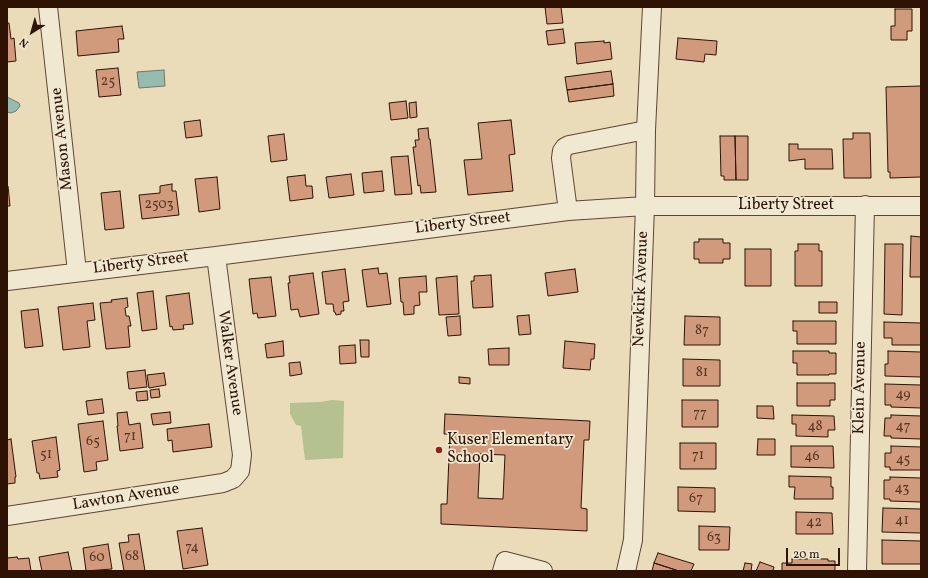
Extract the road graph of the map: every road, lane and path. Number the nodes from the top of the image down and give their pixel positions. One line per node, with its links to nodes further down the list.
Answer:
1 (48, 7): 9 (street, Mason Avenue)
2 (652, 7): 3 (street, Newkirk Avenue)
3 (646, 130): 5 (street, Newkirk Avenue); 7 (street)
4 (864, 205): 5 (street, Liberty Street); 6 (street, Liberty Street); 16 (street, Klein Avenue)
5 (645, 206): 7 (street, Liberty Street); 15 (street, Newkirk Avenue)
6 (921, 206)
7 (568, 211): 8 (street, Liberty Street)
8 (216, 256): 9 (street, Liberty Street); 11 (street, Walker Avenue)
9 (77, 272): 10 (street, Liberty Street)
10 (7, 281)
11 (240, 471): 12 (street, Lawton Avenue)
12 (7, 516)
13 (502, 571): 14 (street)
14 (543, 571)
15 (626, 571)
16 (857, 571)

